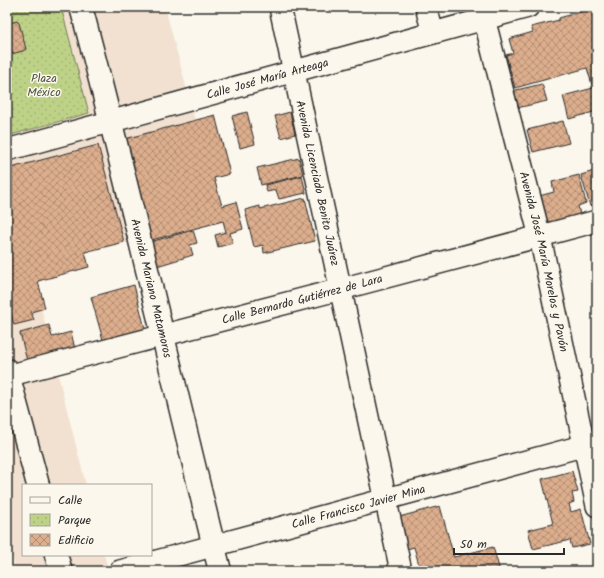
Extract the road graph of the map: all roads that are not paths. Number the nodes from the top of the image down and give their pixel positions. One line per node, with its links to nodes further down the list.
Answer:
1 (81, 7): 8 (main road, Avenida Mariano Matamoros)
2 (280, 7): 7 (street, Avenida Licenciado Benito Juárez)
3 (426, 7): 6 (street)
4 (528, 7): 5 (street, Calle José María Arteaga)
5 (484, 18): 6 (street, Calle José María Arteaga); 11 (street, Avenida José María Morelos y Pavón)
6 (433, 33): 7 (street, Calle José María Arteaga)
7 (294, 72): 8 (street, Calle José María Arteaga); 12 (street, Avenida Licenciado Benito Juárez)
8 (112, 122): 9 (street, Calle José María Arteaga); 13 (main road, Avenida Mariano Matamoros)
9 (7, 150)
10 (597, 221): 11 (street, Calle Bernardo Gutiérrez de Lara)
11 (540, 236): 12 (street, Calle Bernardo Gutiérrez de Lara); 15 (street, Avenida José María Morelos y Pavón)
12 (341, 289): 13 (street, Calle Bernardo Gutiérrez de Lara); 17 (street, Avenida Licenciado Benito Juárez)
13 (162, 336): 14 (street, Calle Bernardo Gutiérrez de Lara); 19 (main road, Avenida Mariano Matamoros)
14 (8, 374): 16 (main road)
15 (591, 444): 17 (street, Calle Francisco Javier Mina); 18 (street, Avenida José María Morelos y Pavón)
16 (38, 484)
17 (386, 499): 19 (street, Calle Francisco Javier Mina); 24 (street, Avenida Licenciado Benito Juárez)
18 (597, 506)
19 (213, 546): 22 (street, Calle Francisco Javier Mina); 23 (main road, Avenida Mariano Matamoros)
20 (56, 556): 21 (main road)
21 (61, 571)
22 (120, 571)
23 (220, 571)
24 (401, 571)

